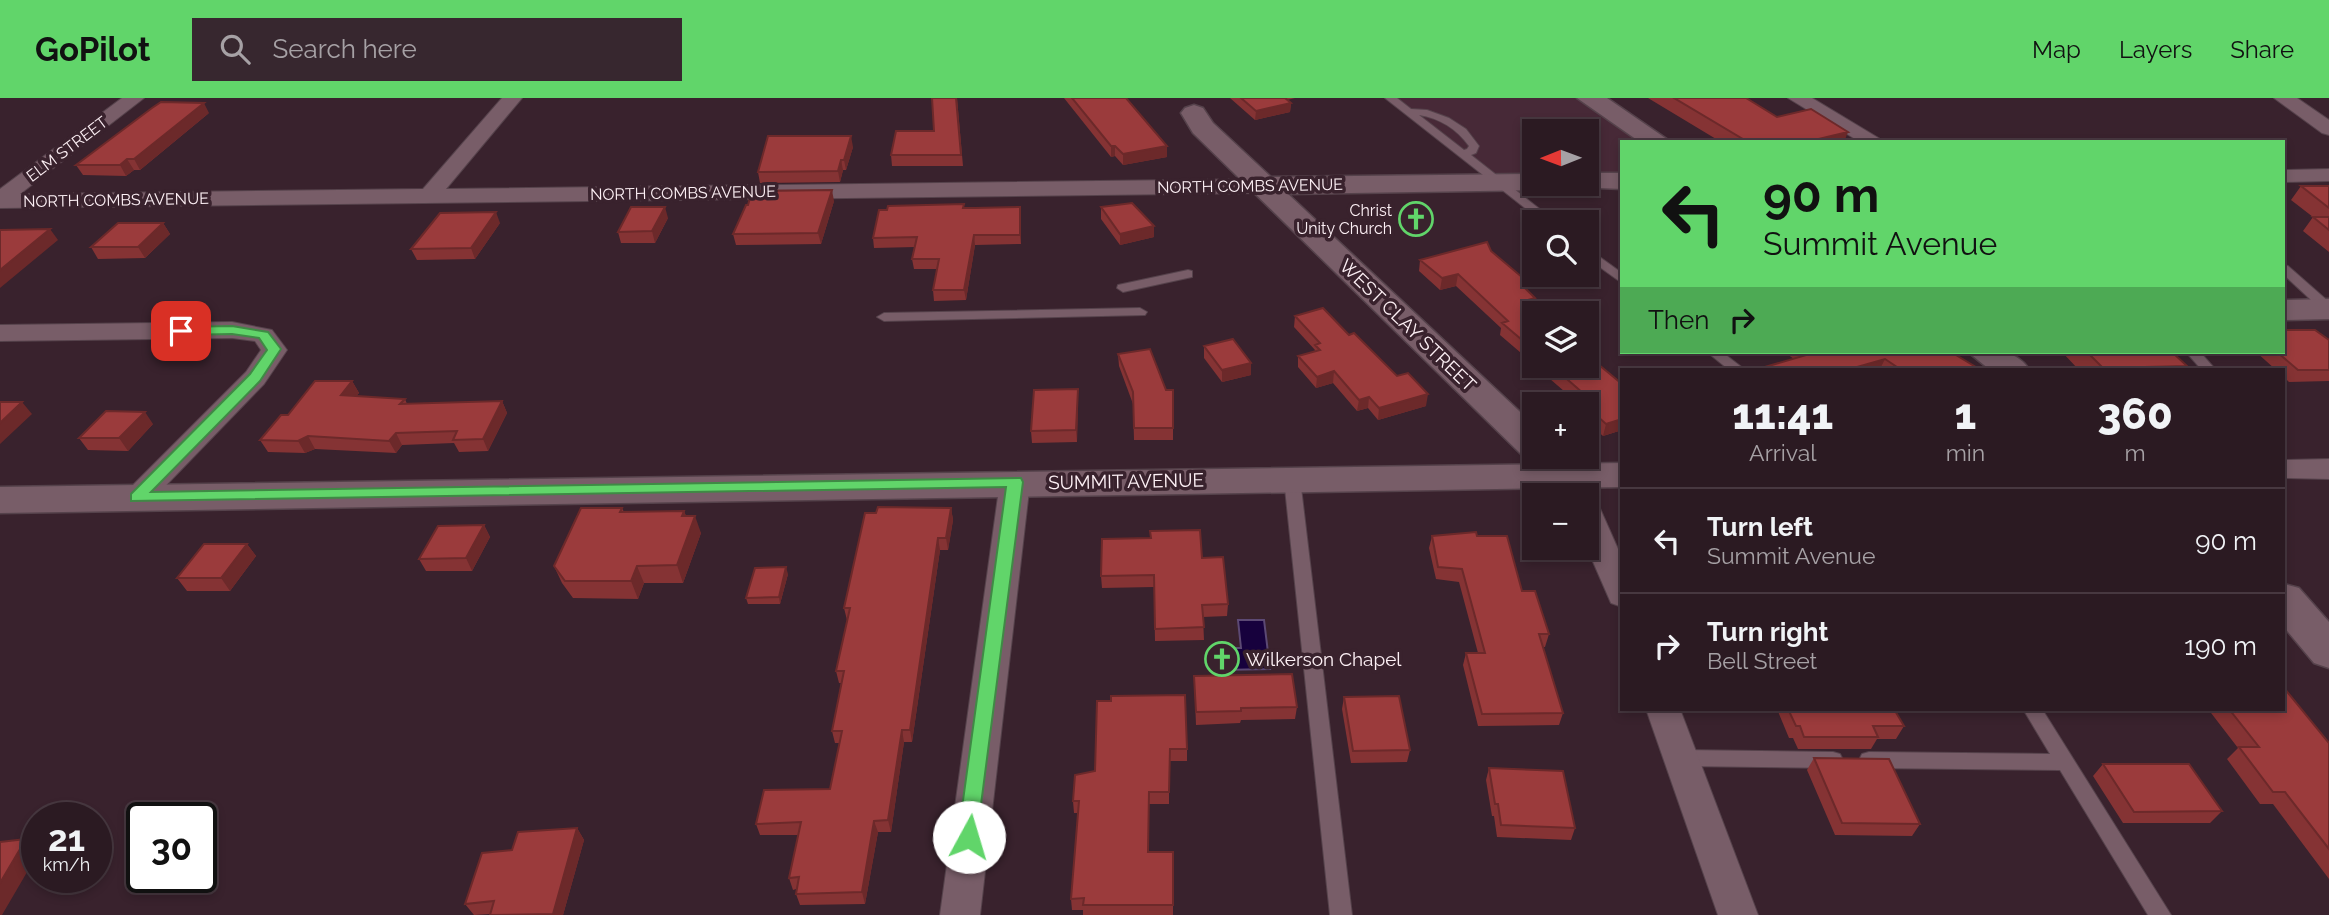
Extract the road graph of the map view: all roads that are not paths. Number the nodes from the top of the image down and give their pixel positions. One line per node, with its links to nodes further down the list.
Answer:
1 (134, 98): 20 (street, ELM STREET)
2 (512, 98): 19 (street)
3 (1390, 98): 16 (lane)
4 (1590, 98): 9 (street)
5 (1798, 98): 10 (street)
6 (2284, 98): 8 (street)
7 (1186, 106): 17 (street, WEST CLAY STREET); 18 (street, WEST CLAY STREET)
8 (2329, 129)
9 (1655, 140)
10 (1872, 140)
11 (2329, 175): 12 (street)
12 (2285, 176)
13 (1600, 181): 14 (street)
14 (1620, 181)
15 (1522, 182): 16 (street, NORTH COMBS AVENUE)
16 (1500, 183): 18 (street, NORTH COMBS AVENUE); 21 (lane)
17 (1262, 186): 18 (street, NORTH COMBS AVENUE); 19 (street, NORTH COMBS AVENUE); 38 (street, WEST CLAY STREET)
18 (1304, 186)
19 (429, 196): 20 (street, NORTH COMBS AVENUE)
20 (0, 200)
21 (1535, 210)
22 (1599, 261): 25 (lane)
23 (2285, 270): 27 (lane)
24 (1188, 274): 26 (lane)
25 (1620, 277)
26 (1123, 288)
27 (2329, 309): 28 (street)
28 (2285, 310)
29 (1140, 312): 30 (lane)
30 (884, 317)
31 (0, 333): 45 (street)
32 (1717, 354): 35 (lane)
33 (1988, 354): 36 (street)
34 (2195, 354): 37 (lane)
35 (1736, 368)
36 (2010, 368)
37 (2207, 368)
38 (1522, 435)
39 (2285, 469): 40 (street)
40 (2329, 469)
41 (1620, 475): 42 (street, SUMMIT AVENUE)
42 (1563, 476): 43 (street, SUMMIT AVENUE)
43 (1292, 479): 44 (street, SUMMIT AVENUE); 56 (lane)
44 (1015, 482): 45 (street, SUMMIT AVENUE); 55 (street)
45 (136, 498): 46 (street, SUMMIT AVENUE)
46 (0, 500)
47 (1599, 539): 48 (street)
48 (1620, 590)
49 (2285, 600): 50 (street)
50 (2329, 651)
51 (1664, 711): 53 (street)
52 (2033, 711): 54 (lane)
53 (1681, 758): 54 (lane); 57 (street)
54 (2066, 762): 58 (lane)
55 (960, 915)
56 (1341, 915)
57 (1738, 915)
58 (2160, 915)

